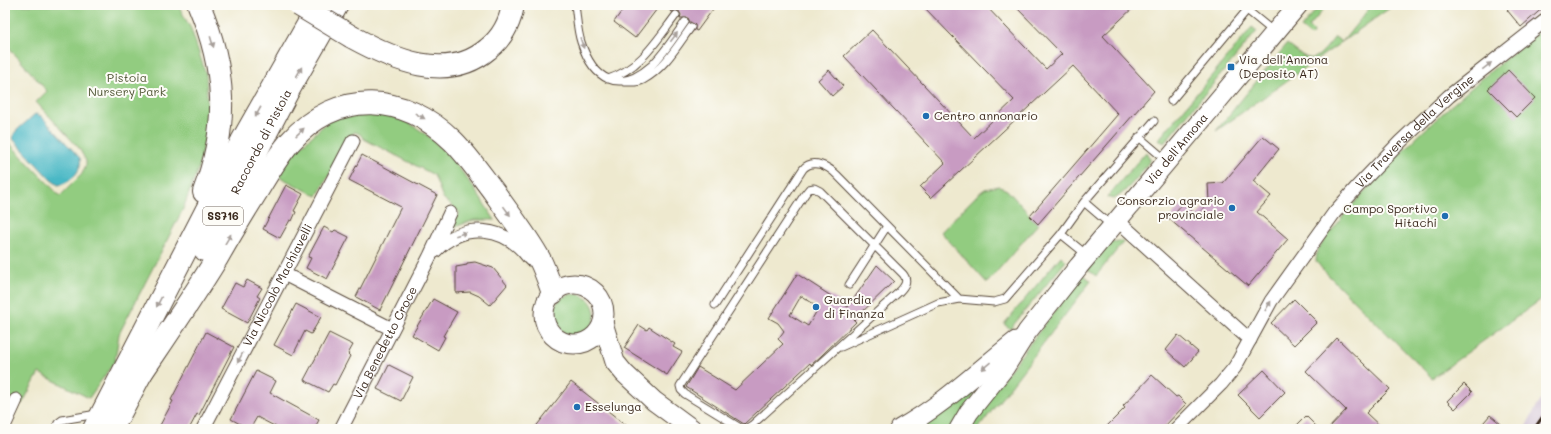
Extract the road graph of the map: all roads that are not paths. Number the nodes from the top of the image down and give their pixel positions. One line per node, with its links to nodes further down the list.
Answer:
1 (199, 5): 29 (highway, one-way to 29)
2 (299, 5): 6 (highway, bridge)
3 (319, 5): 29 (highway, Raccordo di Pistoia / SS716, one-way to 29)
4 (337, 5): 13 (highway, Raccordo di Pistoia / SS716)
5 (345, 5): 13 (highway)
6 (513, 5)
7 (575, 5): 14 (lane, one-way to 14)
8 (1298, 5): 12 (street, Via dell'Annona)
9 (676, 15): 14 (lane)
10 (1546, 20): 37 (street, Via Traversa della Vergine, one-way to 10)
11 (688, 24): 14 (lane, one-way to 11)
12 (1275, 32): 15 (lane); 19 (street, Via dell'Annona)
13 (310, 52): 41 (highway, Raccordo di Pistoia / SS716, one-way to 13)
14 (608, 79)
15 (1171, 100)
16 (1154, 121): 17 (lane)
17 (1139, 137): 19 (lane); 20 (lane)
18 (353, 141): 28 (street, Via Niccolò Machiavelli)
19 (1167, 161): 22 (street, Via dell'Annona)
20 (1084, 202): 22 (lane); 24 (lane)
21 (450, 213): 26 (street, Via Benedetto Croce)
22 (1115, 223): 27 (street, Via dell'Annona); 37 (street)
23 (887, 226): 25 (lane); 32 (lane); 33 (lane)
24 (1061, 234): 27 (lane); 32 (lane)
25 (874, 245): 30 (lane); 39 (lane); 49 (lane)
26 (430, 256): 31 (street, Via Benedetto Croce, one-way to 31); 35 (street, Via Benedetto Croce)
27 (1087, 256): 36 (street, Via dell'Annona)
28 (284, 274): 35 (street); 46 (street, Via Niccolò Machiavelli, one-way to 46)
29 (172, 276): 44 (highway, Raccordo di Pistoia / SS716, one-way to 44)
30 (849, 285)
31 (550, 296): 34 (street); 38 (street); 41 (highway, one-way to 31)
32 (959, 300): 39 (lane)
33 (715, 305)
34 (603, 323): 38 (street); 40 (street)
35 (392, 329): 47 (street, Via Benedetto Croce)
36 (1027, 332): 51 (street, Via dell'Annona, one-way to 51); 52 (street, Via dell'Annona)
37 (1250, 340): 53 (street, Via Traversa della Vergine)
38 (576, 344): 40 (street)
39 (833, 351): 50 (lane)
40 (615, 362): 48 (street)
41 (138, 378): 44 (highway, Raccordo di Pistoia / SS716)
42 (16, 400): 43 (street)
43 (5, 424)
44 (103, 424): 45 (lane)
45 (55, 429)
46 (203, 429)
47 (341, 429)
48 (692, 429)
49 (742, 429)
50 (746, 429)
51 (900, 429)
52 (959, 429)
53 (1176, 429)

